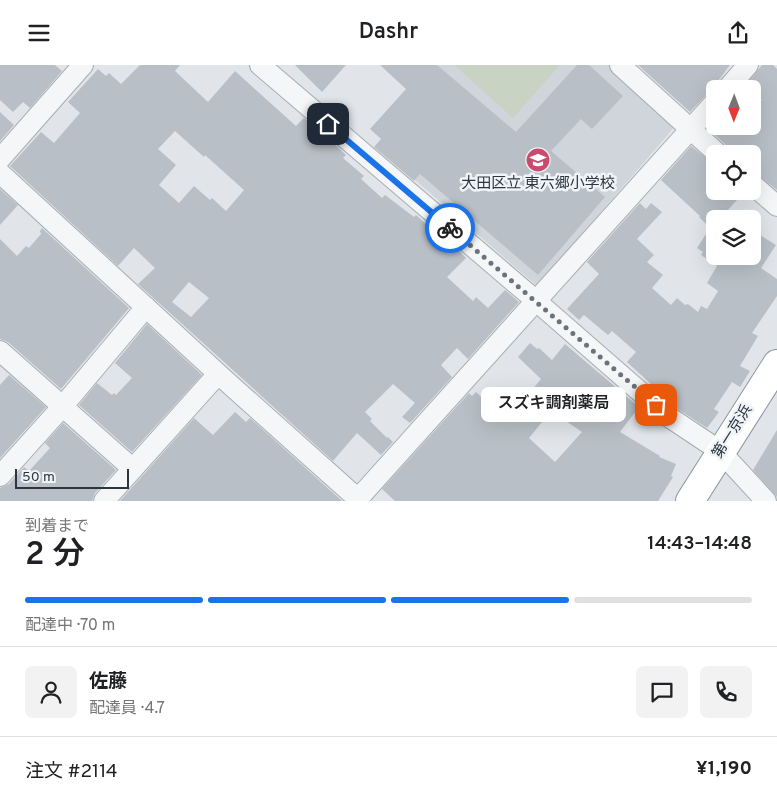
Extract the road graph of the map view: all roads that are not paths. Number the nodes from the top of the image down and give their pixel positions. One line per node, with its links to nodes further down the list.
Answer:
1 (83, 65): 9 (street)
2 (260, 65): 13 (street)
3 (620, 65): 7 (street)
4 (748, 65): 5 (street)
5 (735, 80)
6 (706, 112): 7 (street)
7 (691, 129): 8 (street); 13 (street)
8 (708, 145)
9 (0, 159)
10 (0, 173): 14 (street)
11 (761, 192): 12 (street)
12 (777, 206)
13 (537, 301): 20 (street); 23 (street)
14 (146, 307): 17 (street); 19 (street)
15 (0, 351): 19 (street)
16 (777, 364): 20 (highway, 第一京浜)
17 (218, 373): 21 (street); 23 (street)
18 (777, 395): 20 (highway, 第一京浜)
19 (62, 407): 21 (street); 22 (street)
20 (726, 458): 25 (highway, 第一京浜); 26 (highway, 第一京浜); 27 (street)
21 (133, 469): 24 (street)
22 (0, 476)
23 (357, 500)
24 (104, 501)
25 (690, 501)
26 (709, 501)
27 (766, 501)

